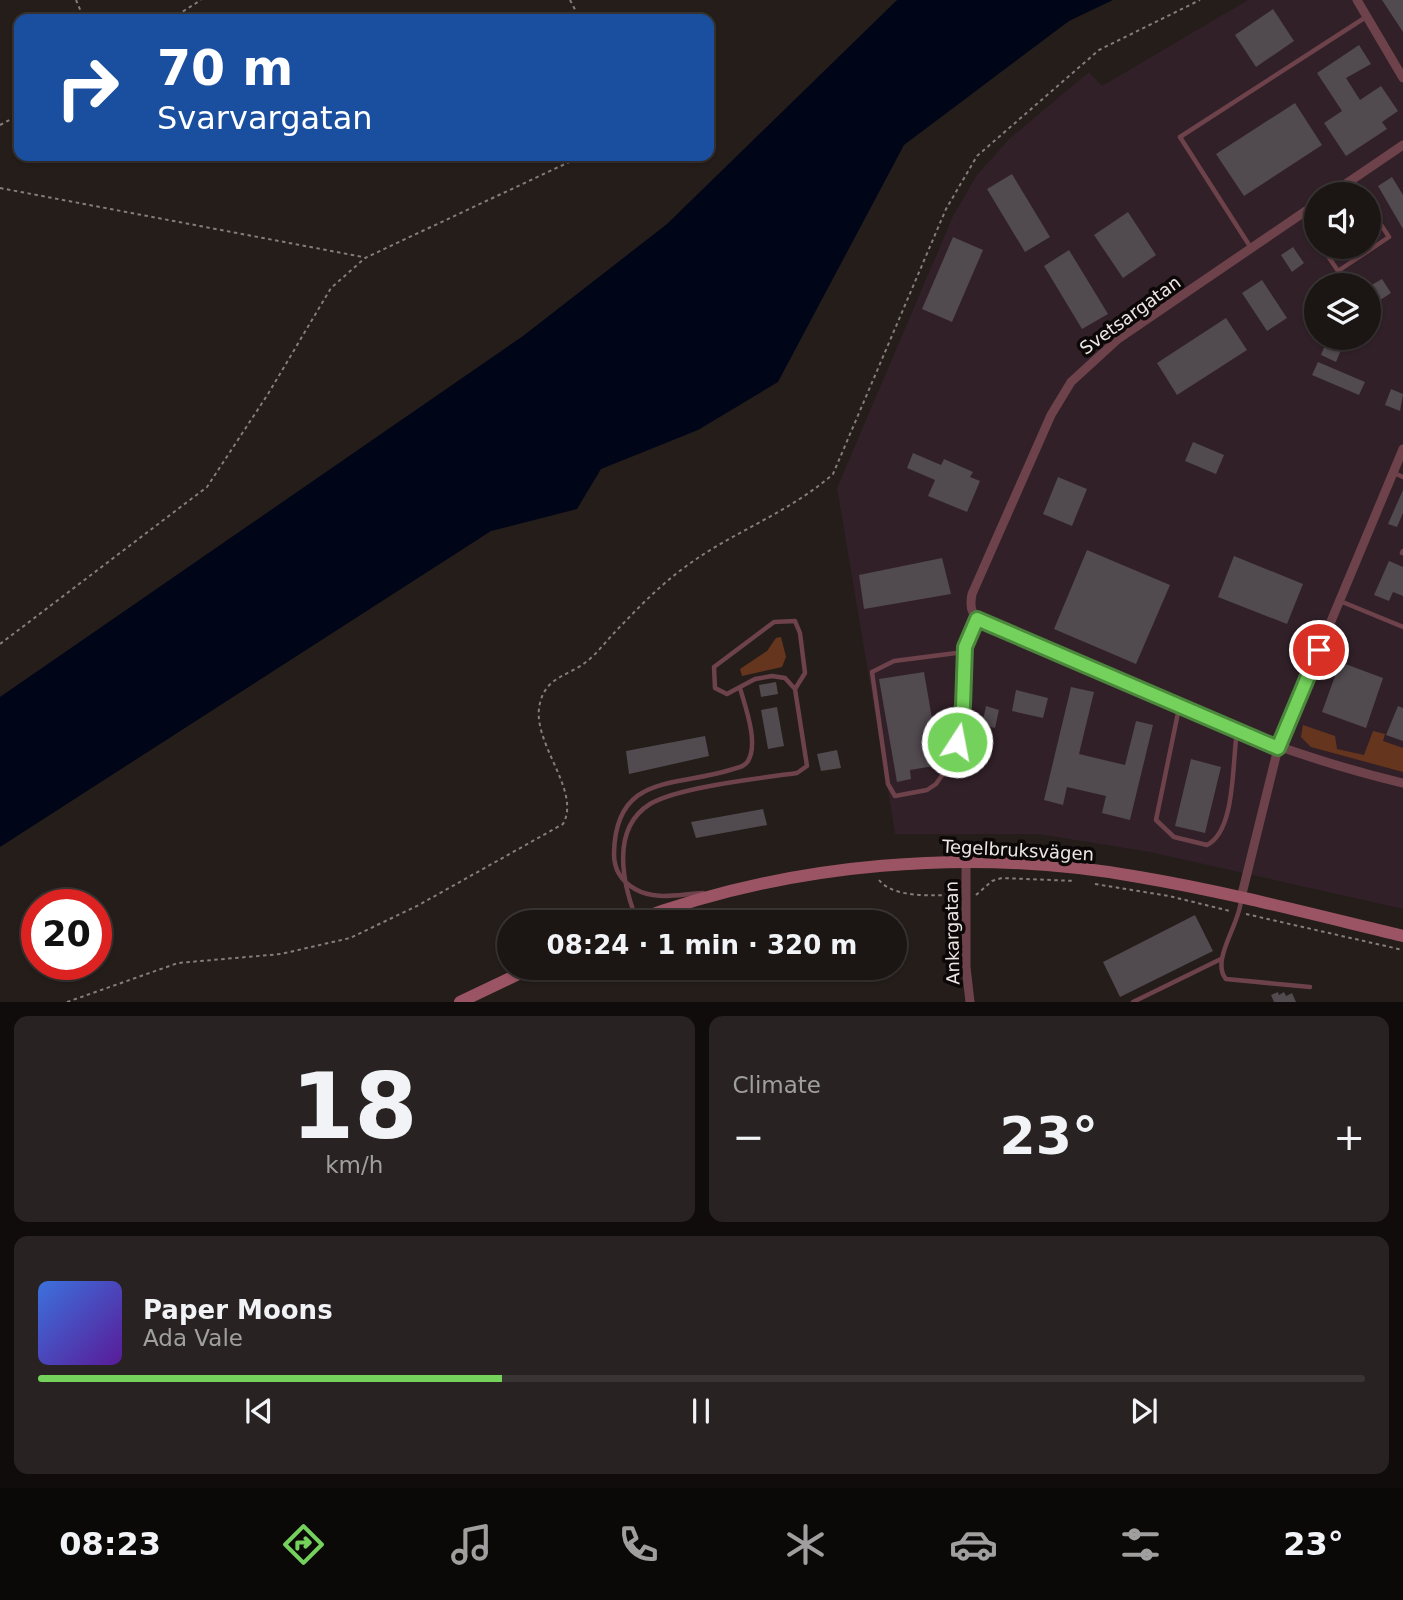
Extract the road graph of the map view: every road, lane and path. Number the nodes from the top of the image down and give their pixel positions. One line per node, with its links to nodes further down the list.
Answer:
1 (201, 0): 4 (path)
2 (1200, 0): 49 (path)
3 (1357, 0): 5 (street)
4 (180, 14)
5 (1367, 17): 6 (street); 15 (lane)
6 (1403, 78)
7 (1403, 145): 9 (street)
8 (571, 161): 16 (path)
9 (1352, 180): 10 (street)
10 (1349, 182)
11 (0, 188): 16 (path)
12 (1304, 212): 15 (street, Svetsargatan)
13 (1381, 225): 14 (lane)
14 (1381, 242)
15 (1251, 248): 23 (street, Svetsargatan)
16 (365, 258): 25 (path)
17 (1330, 259): 18 (lane)
18 (1356, 259)
19 (1403, 449): 20 (street)
20 (1393, 473): 21 (lane); 22 (street)
21 (1403, 477)
22 (1339, 601): 24 (lane); 31 (street)
23 (974, 616): 26 (lane); 29 (street)
24 (1403, 627)
25 (0, 644)
26 (964, 652): 26 (lane)
27 (740, 688): 28 (lane); 28 (lane); 35 (lane)
28 (795, 689): 35 (lane)
29 (1179, 707): 30 (street); 30 (lane)
30 (1237, 732): 31 (street)
31 (1278, 748): 32 (street); 40 (street)
32 (1403, 783)
33 (967, 863): 34 (street, Tegelbruksvägen); 39 (street, Ankargatan); 40 (street, Tegelbruksvägen)
34 (875, 866): 38 (street, Tegelbruksvägen); 39 (path)
35 (623, 879): 38 (lane); 41 (lane)
36 (1078, 881): 39 (path)
37 (1090, 883): 43 (path)
38 (729, 893): 42 (street, Tegelbruksvägen)
39 (966, 895): 51 (street, Ankargatan)
40 (1241, 898): 43 (lane); 44 (street, Tegelbruksvägen)
41 (631, 910)
42 (671, 910)
43 (1241, 913): 45 (path); 46 (lane)
44 (1403, 936)
45 (1403, 950)
46 (1221, 959): 48 (lane); 52 (lane)
47 (506, 980): 50 (street)
48 (1310, 986)
49 (67, 1002)
50 (460, 1002)
51 (970, 1002)
52 (1133, 1002)

